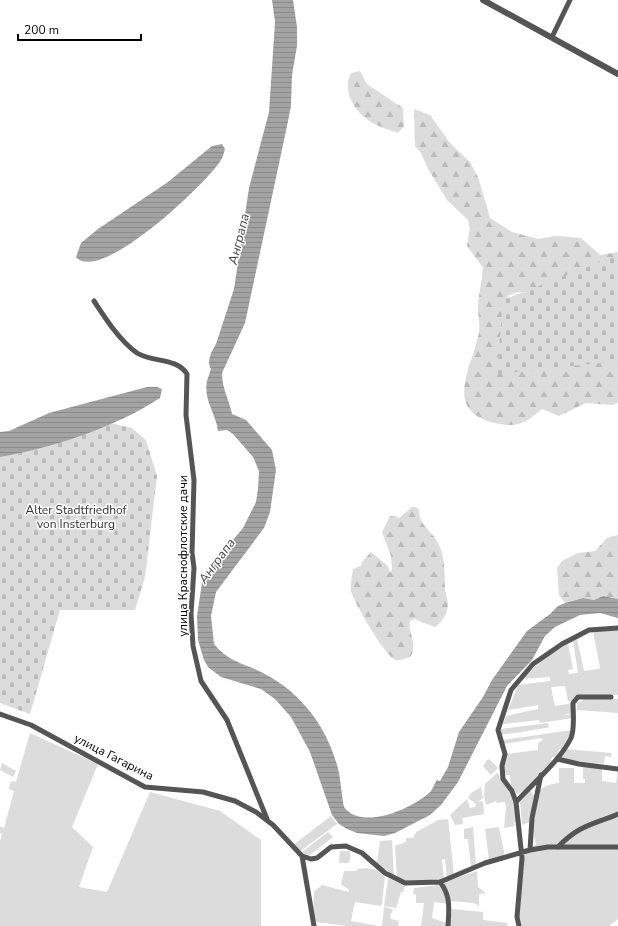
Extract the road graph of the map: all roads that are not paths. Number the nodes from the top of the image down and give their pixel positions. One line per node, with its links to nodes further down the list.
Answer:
1 (484, 0): 3 (street)
2 (570, 0): 3 (street)
3 (552, 37): 4 (street)
4 (618, 74)
5 (94, 301): 14 (street, улица Краснофлотские дачи)
6 (618, 628): 12 (street)
7 (610, 697): 9 (street)
8 (0, 714): 14 (street, улица Гагарина)
9 (557, 759): 10 (street); 11 (street)
10 (618, 769)
11 (541, 775): 12 (street); 17 (street)
12 (516, 802): 18 (street)
13 (618, 814): 15 (street)
14 (267, 820): 19 (street, улица Краснофлотские дачи)
15 (558, 847): 16 (street); 17 (street)
16 (618, 847)
17 (530, 850): 18 (street)
18 (520, 854): 20 (street); 23 (street)
19 (302, 856): 20 (street); 21 (street)
20 (440, 882): 22 (street)
21 (314, 926)
22 (448, 926)
23 (519, 926)

